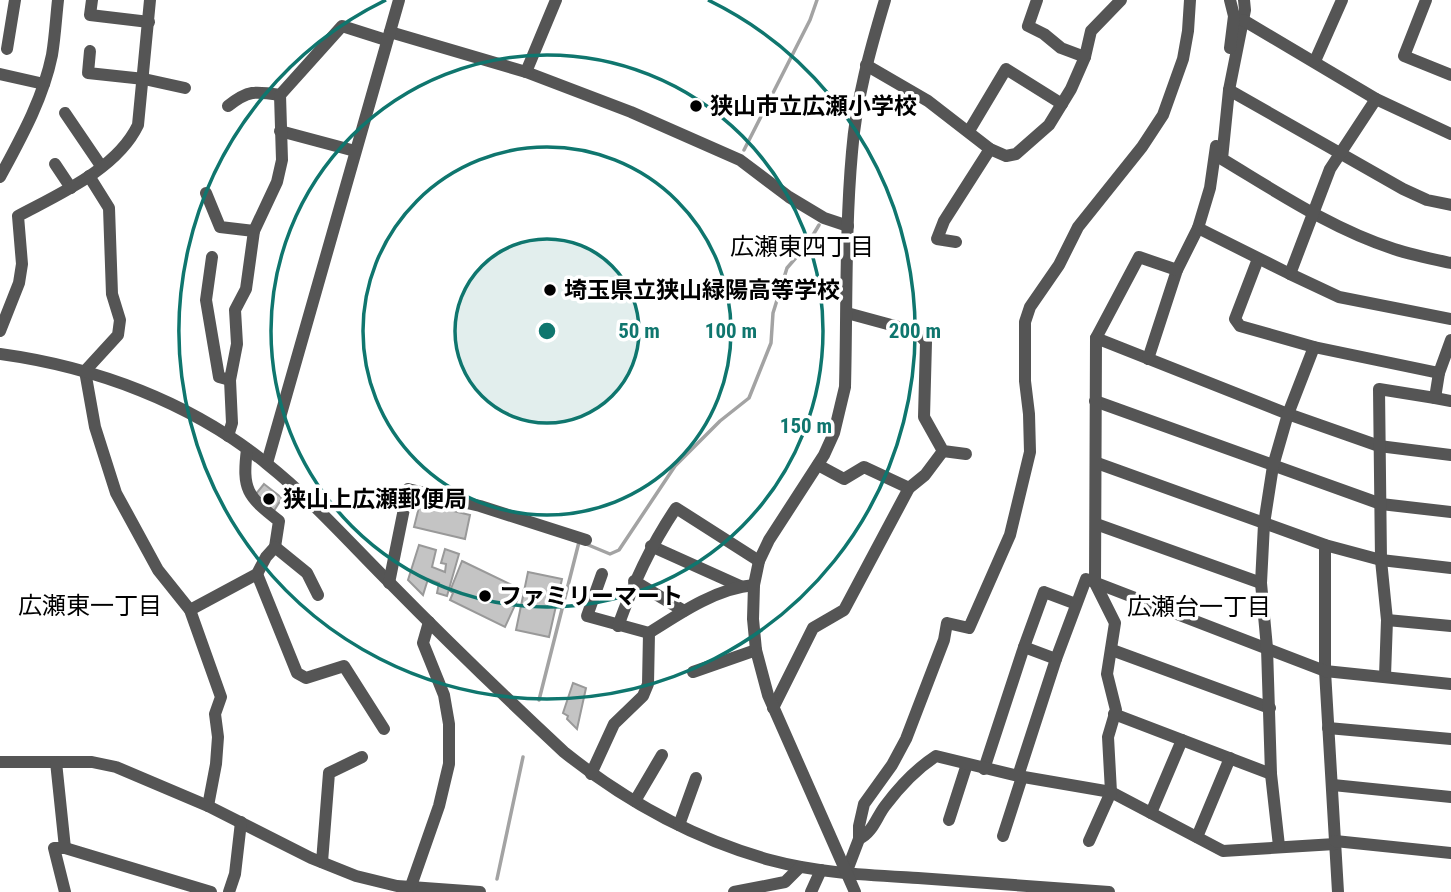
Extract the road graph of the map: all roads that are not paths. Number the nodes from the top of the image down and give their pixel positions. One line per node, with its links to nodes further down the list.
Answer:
1 (15, 0): 18 (street)
2 (58, 0): 27 (street)
3 (92, 0): 16 (street)
4 (150, 0): 16 (street)
5 (399, 0): 17 (street)
6 (556, 0): 23 (street)
7 (885, 0): 22 (street)
8 (1037, 0): 20 (street)
9 (1121, 0): 20 (street)
10 (1190, 0): 150 (street)
11 (1230, 0): 50 (street)
12 (1244, 0): 15 (street)
13 (1342, 0): 21 (street)
14 (1426, 0): 25 (street)
15 (1243, 19): 21 (street); 29 (street)
16 (149, 22): 26 (street)
17 (388, 36): 23 (street); 30 (street); 39 (street)
18 (7, 49)
19 (90, 51): 26 (street)
20 (1085, 57): 32 (street)
21 (1315, 61): 31 (street)
22 (866, 65): 36 (street); 49 (street)
23 (526, 72): 49 (street)
24 (0, 74): 27 (street)
25 (1451, 75)
26 (144, 79): 28 (street); 42 (street)
27 (44, 84): 44 (street)
28 (185, 88)
29 (1229, 90): 40 (street); 48 (street)
30 (279, 95): 33 (street); 35 (street)
31 (1376, 99): 37 (street); 40 (street)
32 (1062, 104): 36 (street); 38 (street)
33 (228, 106)
34 (65, 113): 42 (street)
35 (280, 131): 39 (street); 51 (street)
36 (969, 131): 38 (street)
37 (1451, 134)
38 (990, 149): 52 (street)
39 (355, 151): 79 (street)
40 (1340, 153): 47 (street); 48 (street)
41 (55, 164): 45 (street)
42 (101, 166): 43 (street)
43 (89, 176): 45 (street); 66 (street)
44 (0, 177)
45 (71, 188): 60 (street)
46 (206, 193): 51 (street)
47 (1451, 205)
48 (1313, 214): 55 (street); 57 (street)
49 (848, 226): 58 (street)
50 (1198, 228): 54 (street); 56 (street)
51 (254, 231): 68 (street)
52 (956, 242)
53 (212, 257): 68 (street)
54 (1258, 259): 57 (street); 63 (street)
55 (1451, 263)
56 (1177, 271): 61 (street); 65 (street)
57 (1290, 274): 59 (street)
58 (847, 313): 76 (street); 81 (street)
59 (1451, 319)
60 (0, 331)
61 (1096, 338): 65 (street); 70 (street)
62 (1451, 340): 67 (street)
63 (1314, 347): 67 (street); 72 (street)
64 (0, 354): 66 (street)
65 (1148, 359): 72 (street)
66 (85, 371): 73 (street); 105 (street)
67 (1439, 373): 69 (street)
68 (230, 380): 73 (street)
69 (1434, 398): 71 (street); 74 (street)
70 (1095, 401): 80 (street); 82 (street)
71 (1451, 401)
72 (1288, 414): 74 (street); 82 (street)
73 (228, 436): 75 (street)
74 (1378, 446): 78 (street); 84 (street)
75 (247, 449): 79 (street); 91 (street)
76 (943, 450): 77 (street); 83 (street)
77 (966, 454)
78 (1451, 456)
79 (267, 463): 98 (street)
80 (1097, 463): 86 (street); 87 (street)
81 (818, 465): 83 (street); 93 (street)
82 (1273, 466): 84 (street); 87 (street)
83 (909, 488): 121 (street)
84 (1381, 504): 85 (street); 92 (street)
85 (1451, 512)
86 (1096, 524): 99 (street); 100 (street)
87 (1264, 524): 89 (street); 100 (street)
88 (586, 540): 98 (street)
89 (1325, 545): 92 (street); 117 (street)
90 (651, 546): 93 (street); 97 (street); 102 (street)
91 (275, 547): 95 (street); 103 (street)
92 (1381, 560): 94 (street); 107 (street)
93 (759, 561): 101 (street)
94 (1451, 568)
95 (257, 574): 105 (street); 125 (street)
96 (602, 574): 109 (street)
97 (634, 581): 106 (street); 109 (street)
98 (389, 583): 108 (street)
99 (1096, 583): 104 (street); 113 (street); 115 (street)
100 (1261, 583): 113 (street)
101 (754, 585): 102 (street); 114 (street)
102 (740, 586): 106 (street)
103 (318, 595)
104 (1076, 604): 112 (street); 116 (street)
105 (190, 610): 143 (street)
106 (684, 611): 111 (street)
107 (1387, 620): 110 (street); 119 (street)
108 (429, 622): 135 (street); 161 (street)
109 (618, 626): 111 (street)
110 (1451, 626)
111 (649, 633): 135 (street)
112 (1024, 647): 116 (street); 134 (street)
113 (1267, 648): 117 (street); 122 (street)
114 (756, 650): 118 (street); 121 (street)
115 (1112, 650): 122 (street); 123 (street)
116 (1056, 659): 137 (street)
117 (1325, 671): 119 (street); 124 (street)
118 (693, 672)
119 (1385, 676): 120 (street)
120 (1451, 684)
121 (773, 708): 159 (street)
122 (1270, 708): 136 (street)
123 (1114, 714): 127 (street); 140 (street)
124 (1328, 728): 126 (street); 139 (street)
125 (384, 729)
126 (1451, 739)
127 (1182, 740): 130 (street); 144 (street)
128 (662, 755): 142 (street)
129 (362, 757): 156 (street)
130 (1230, 758): 136 (street); 149 (street)
131 (0, 762): 132 (street)
132 (56, 762): 143 (street); 154 (street)
133 (967, 765): 134 (street); 145 (street); 150 (street)
134 (984, 769): 137 (street)
135 (591, 774): 142 (street)
136 (1271, 774): 153 (street)
137 (1020, 777): 140 (street); 148 (street)
138 (696, 778): 147 (street)
139 (1333, 785): 141 (street); 152 (street)
140 (1111, 792): 144 (street); 151 (street)
141 (1451, 797)
142 (635, 801): 147 (street)
143 (208, 806): 146 (street)
144 (1151, 813): 149 (street)
145 (949, 820)
146 (241, 822): 156 (street); 164 (street)
147 (679, 825): 157 (street)
148 (1003, 836)
149 (1197, 837): 153 (street)
150 (859, 839): 159 (street)
151 (1089, 841)
152 (1335, 843): 153 (street); 155 (street); 170 (street)
153 (1279, 846)
154 (65, 848): 162 (street); 163 (street)
155 (1451, 852)
156 (322, 862): 161 (street)
157 (800, 867): 158 (street); 166 (street)
158 (821, 870): 159 (street); 167 (street)
159 (846, 873): 160 (street); 168 (street)
160 (971, 887): 169 (street)
161 (403, 888): 165 (street)
162 (65, 892)
163 (211, 892)
164 (229, 892)
165 (480, 892)
166 (734, 892)
167 (811, 892)
168 (855, 892)
169 (1109, 892)
170 (1338, 892)

